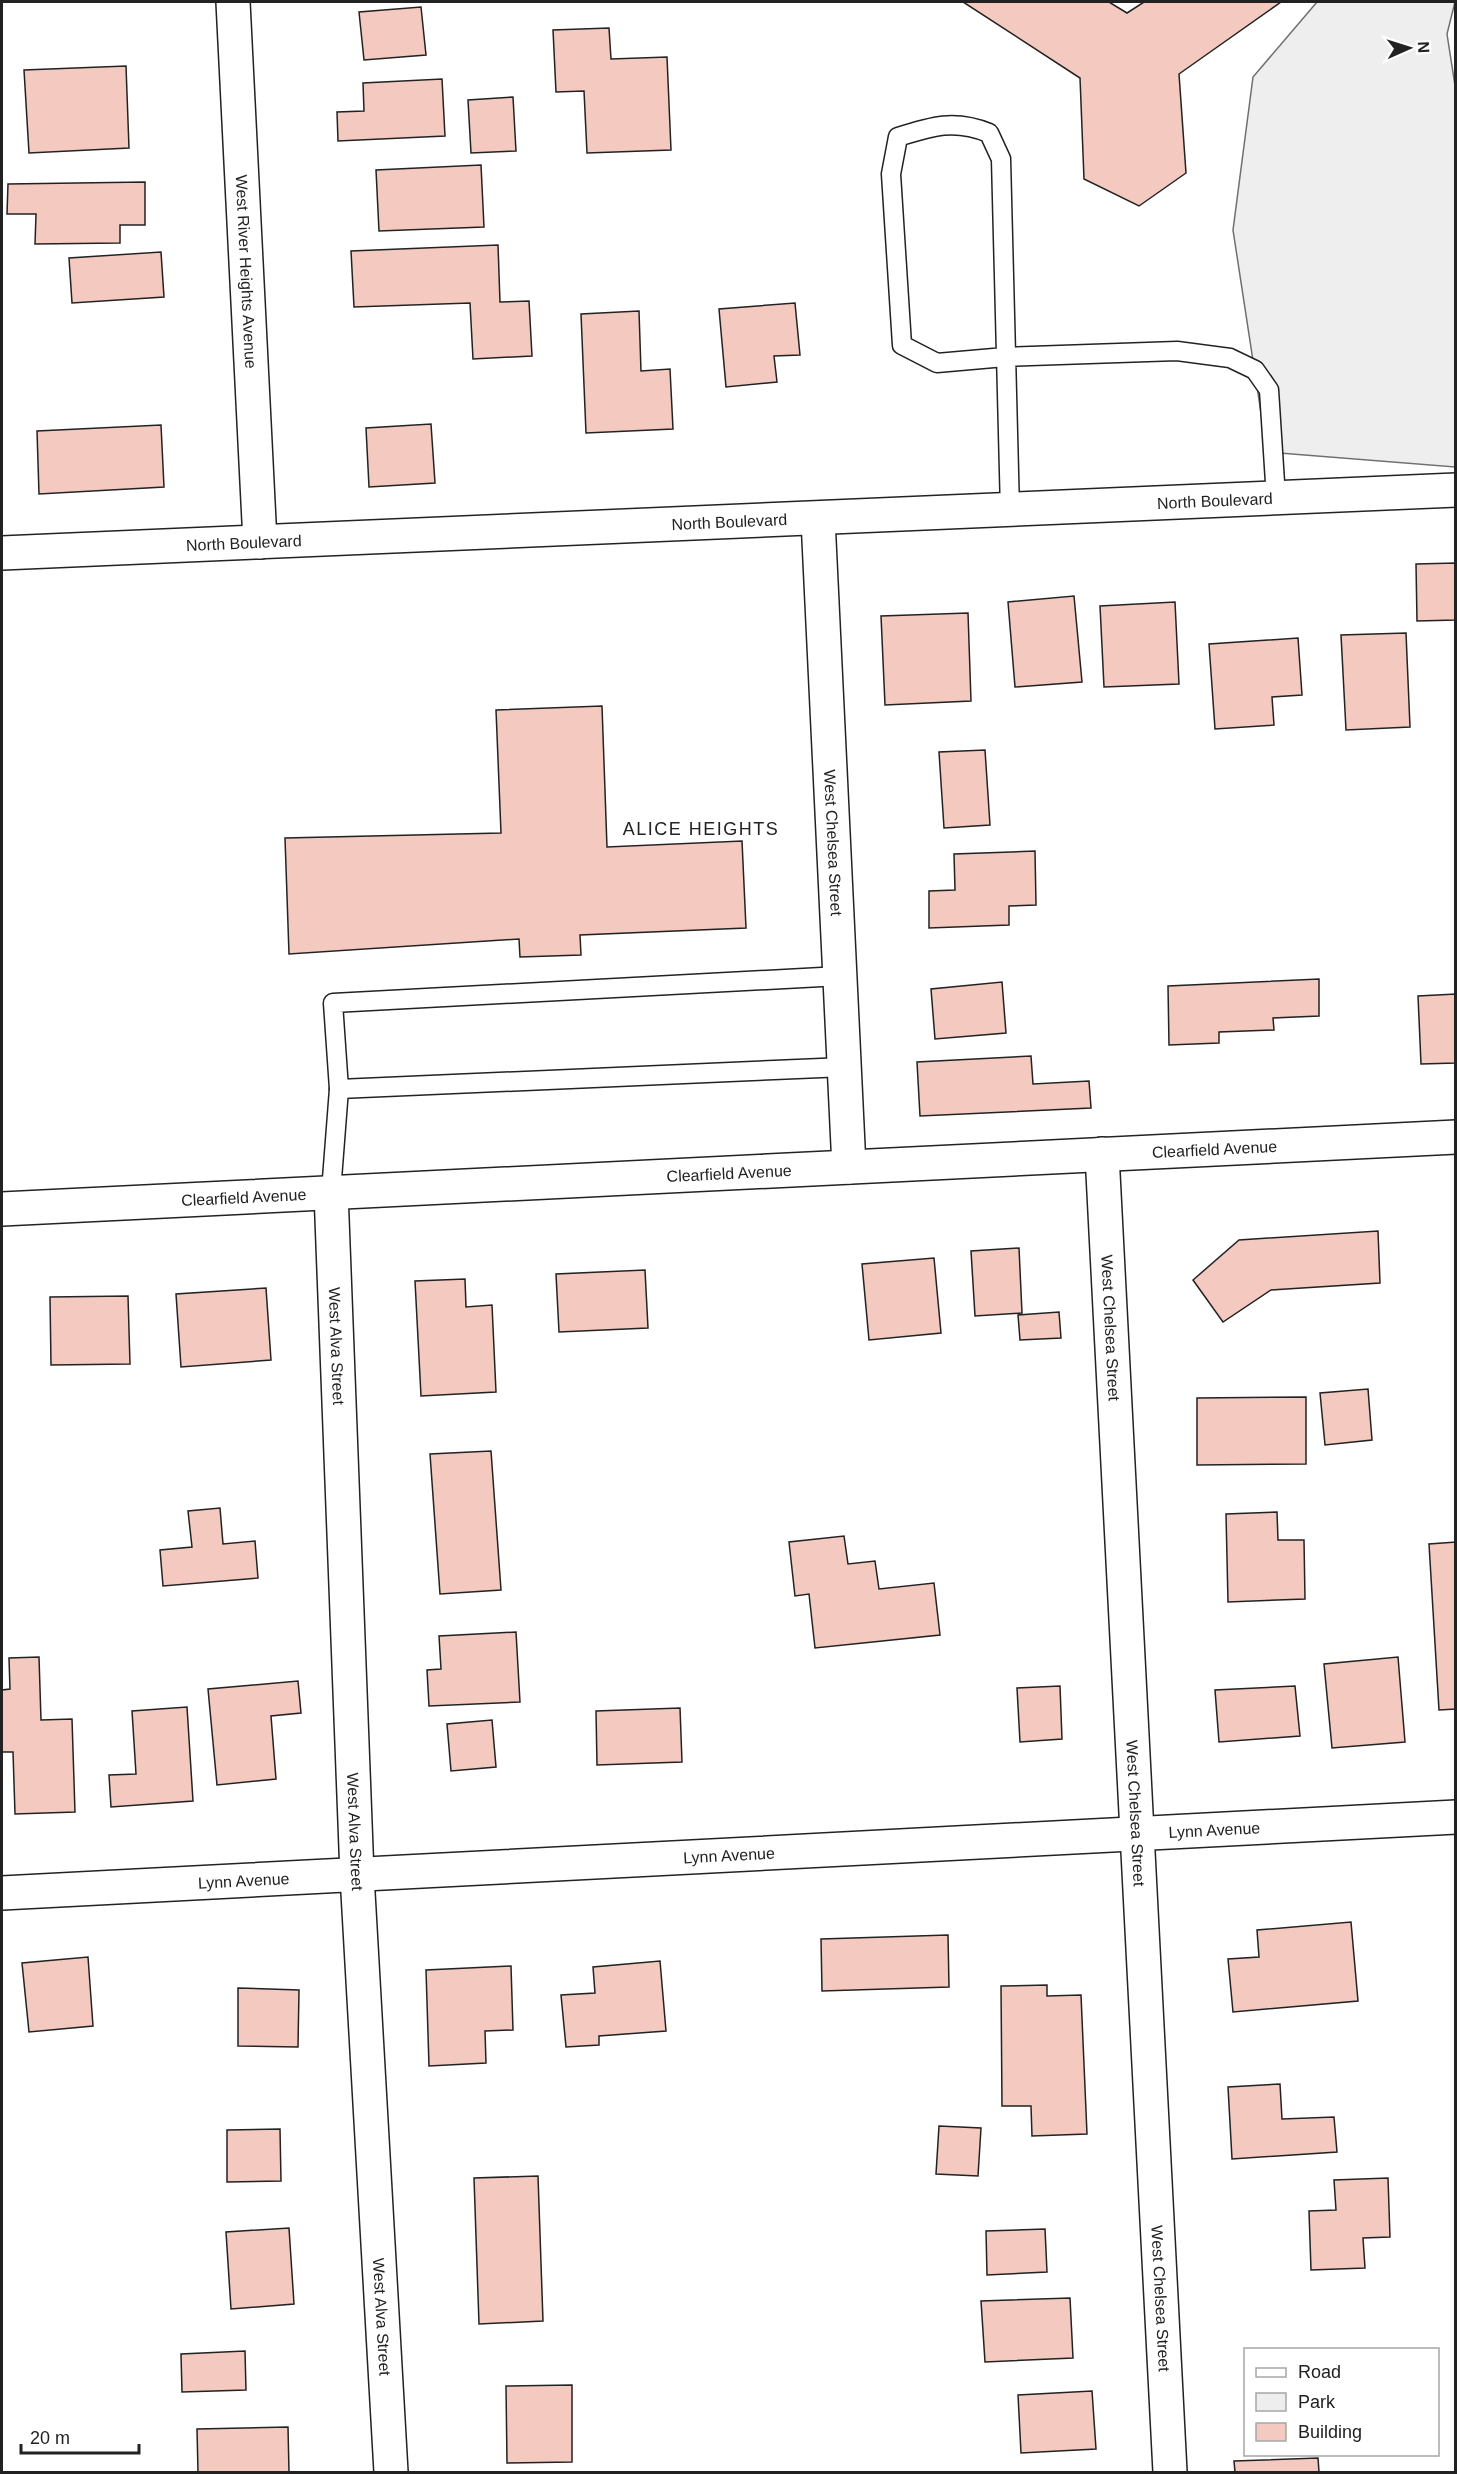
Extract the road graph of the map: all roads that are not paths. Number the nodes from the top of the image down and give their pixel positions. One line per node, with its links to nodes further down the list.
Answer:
1 (233, 2): 7 (street, West River Heights Avenue)
2 (1005, 357): 2 (lane); 4 (lane); 5 (lane)
3 (1455, 490): 4 (street, North Boulevard)
4 (1276, 498): 5 (street, North Boulevard)
5 (1010, 511): 6 (street, North Boulevard)
6 (818, 519): 7 (street, North Boulevard); 9 (street, West Chelsea Street)
7 (260, 542): 8 (street, North Boulevard)
8 (2, 553)
9 (840, 976): 10 (street, West Chelsea Street); 11 (lane)
10 (845, 1067): 11 (lane); 14 (street, West Chelsea Street)
11 (339, 1089): 15 (lane)
12 (1455, 1137): 13 (street, Clearfield Avenue)
13 (1102, 1154): 14 (street, Clearfield Avenue); 18 (street, West Chelsea Street)
14 (849, 1167): 15 (street, Clearfield Avenue)
15 (332, 1192): 16 (street, Clearfield Avenue); 19 (street, West Alva Street)
16 (2, 1209)
17 (1455, 1817): 18 (street, Lynn Avenue)
18 (1138, 1833): 19 (street, Lynn Avenue); 22 (street, West Chelsea Street)
19 (357, 1875): 20 (street, Lynn Avenue); 21 (street, West Alva Street)
20 (2, 1893)
21 (391, 2472)
22 (1170, 2472)

